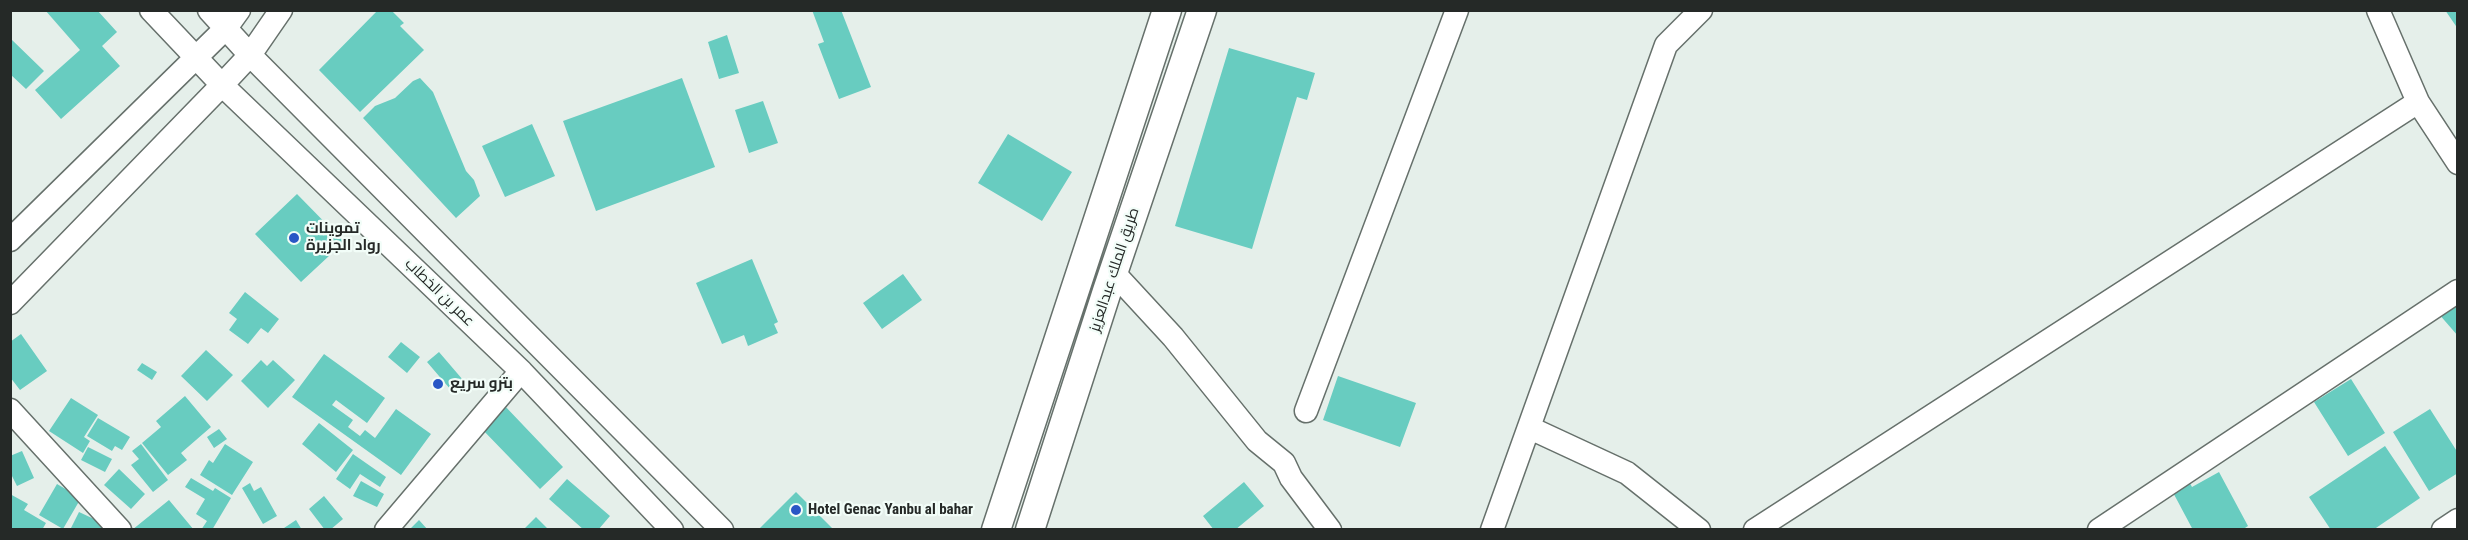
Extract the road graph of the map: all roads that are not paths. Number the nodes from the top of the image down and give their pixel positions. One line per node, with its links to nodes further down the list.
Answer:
1 (151, 10): 11 (street, عمر بن الخطاب)
2 (209, 10): 9 (street)
3 (281, 10): 10 (street)
4 (1167, 10): 28 (main road)
5 (1202, 10): 16 (main road, طريق الملك عبدالعزيز)
6 (1457, 10): 21 (street)
7 (1701, 10): 22 (street)
8 (2378, 10): 13 (street)
9 (232, 19): 10 (street); 11 (street)
10 (250, 55): 12 (street); 27 (street)
11 (195, 56): 12 (street, عمر بن الخطاب); 15 (street)
12 (222, 85): 18 (street); 19 (street, عمر بن الخطاب)
13 (2418, 102): 14 (street); 33 (street)
14 (2457, 163)
15 (10, 240)
16 (1113, 272): 29 (main road, طريق الملك عبدالعزيز); 30 (street)
17 (2457, 291): 34 (street)
18 (10, 303)
19 (521, 371): 24 (street, عمر بن الخطاب); 26 (street)
20 (10, 410): 25 (street)
21 (1306, 411)
22 (1530, 428): 31 (street); 32 (street)
23 (2457, 520): 35 (street)
24 (670, 529)
25 (120, 530)
26 (386, 530)
27 (722, 530)
28 (996, 530)
29 (1030, 530)
30 (1330, 530)
31 (1492, 530)
32 (1699, 530)
33 (1755, 530)
34 (2099, 530)
35 (2443, 530)

